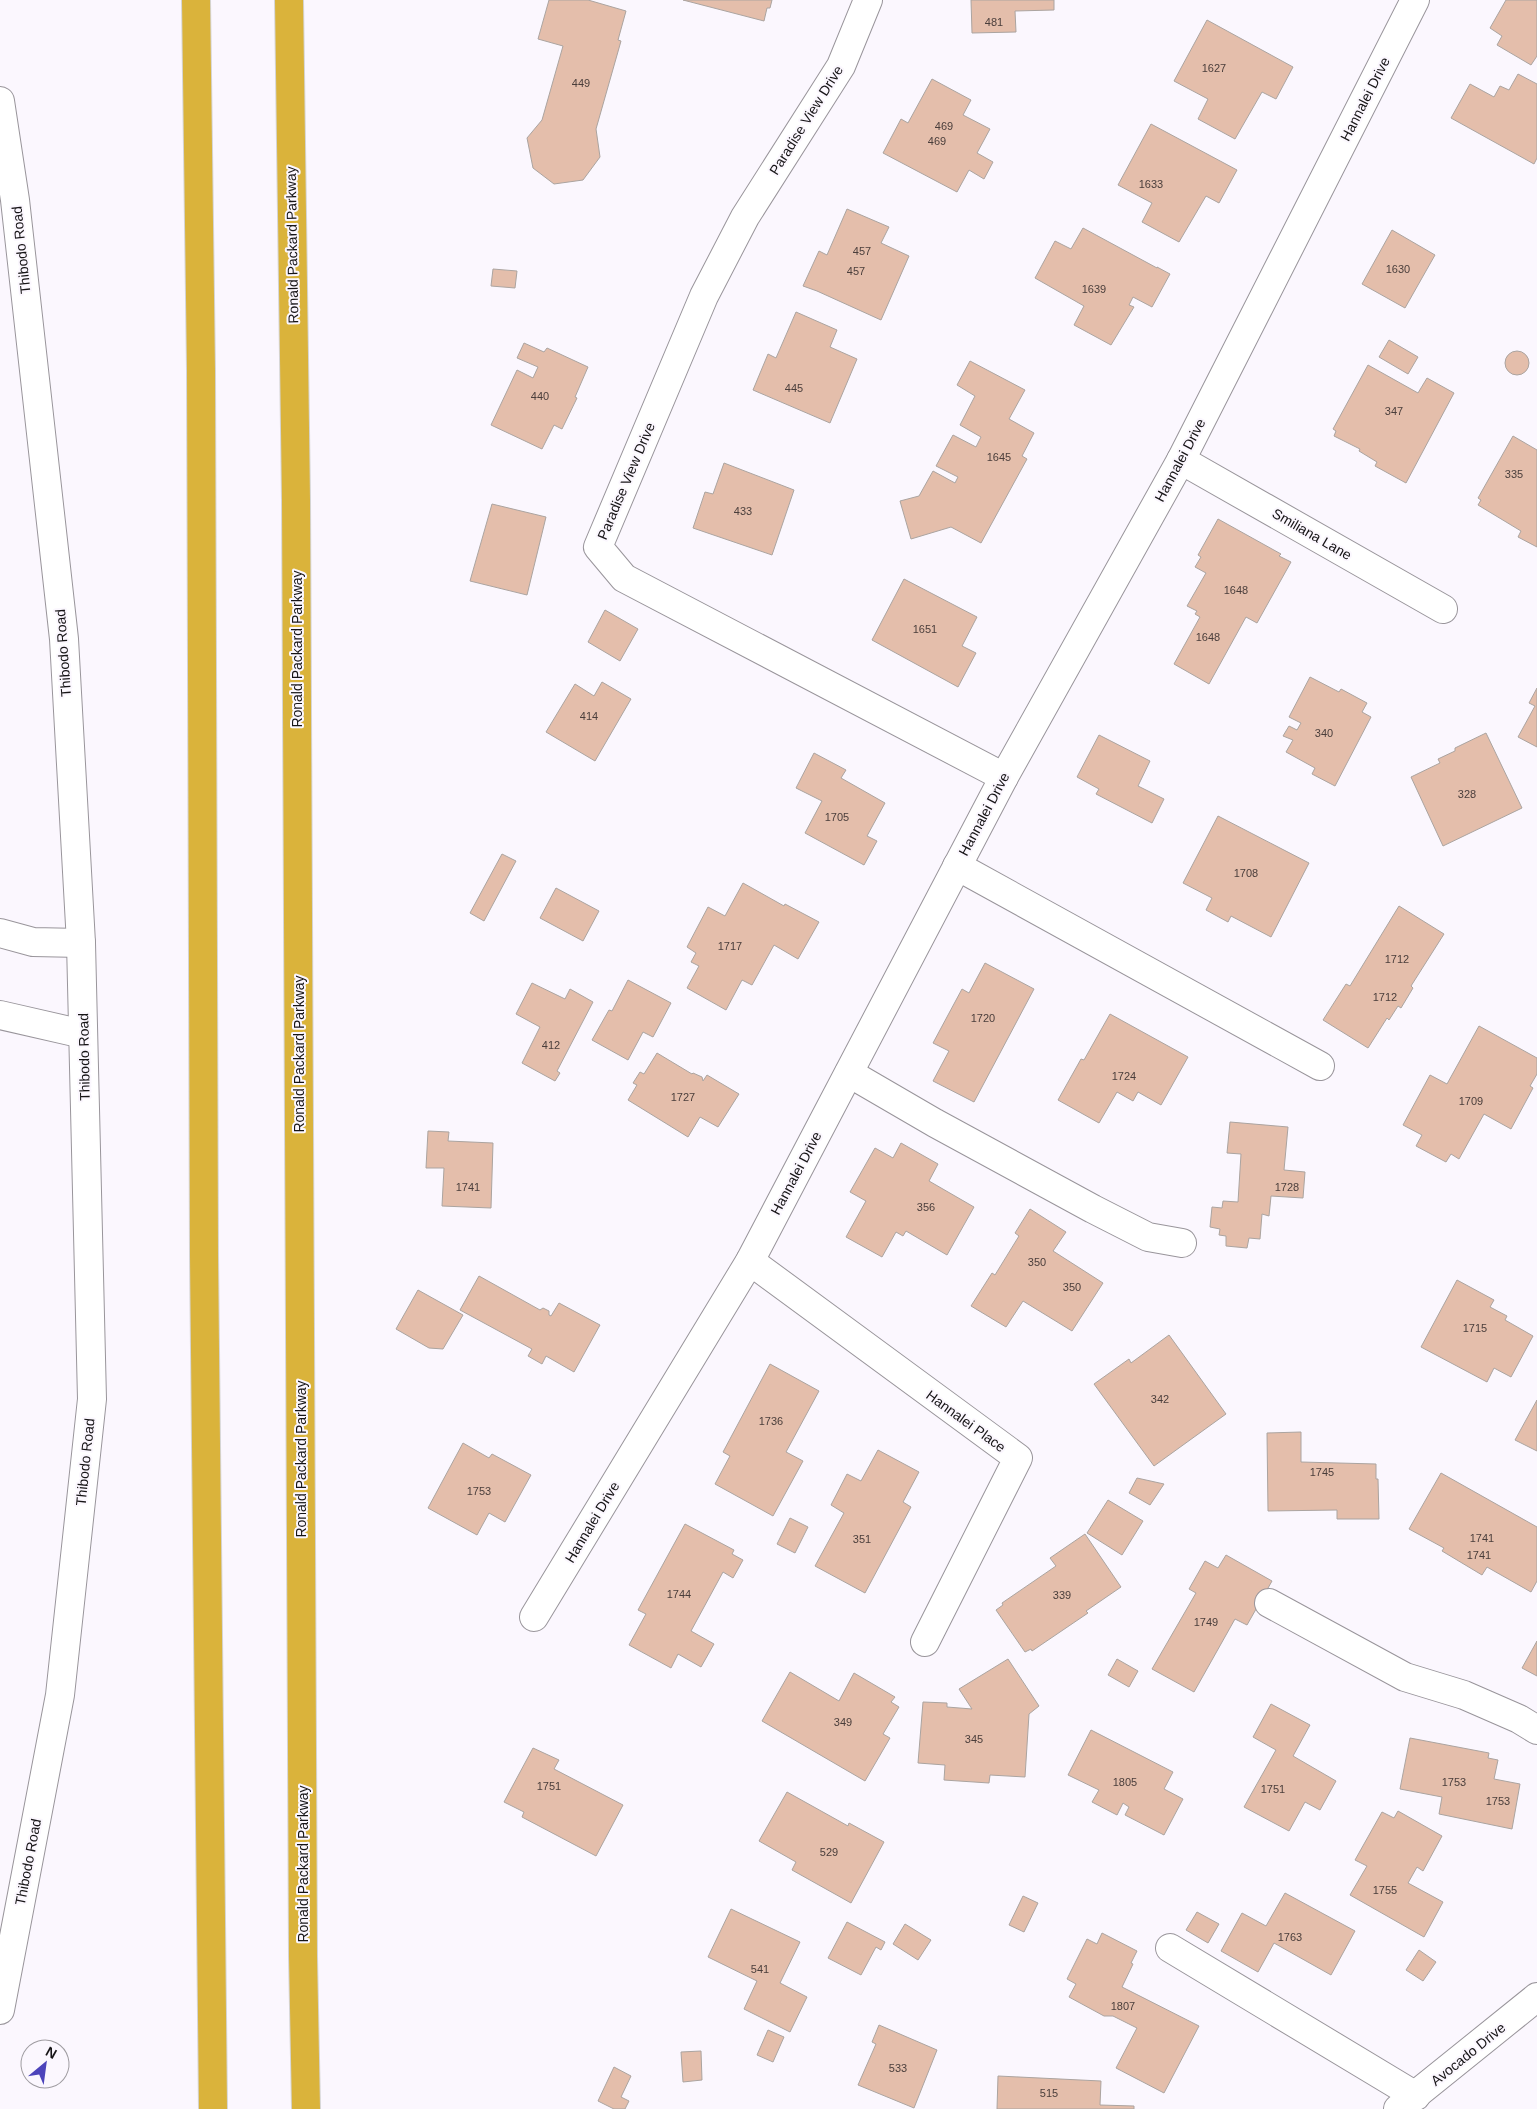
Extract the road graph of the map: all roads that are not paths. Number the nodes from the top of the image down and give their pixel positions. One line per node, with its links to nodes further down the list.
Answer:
1 (196, 0): 27 (highway)
2 (289, 0): 28 (highway, Ronald Packard Parkway)
3 (868, 0): 9 (street, Paradise View Drive)
4 (1415, 0): 7 (street, Hannalei Drive)
5 (0, 101): 6 (street, Thibodo Road)
6 (7, 201): 12 (street, Thibodo Road)
7 (1181, 460): 8 (street, Smiliana Lane); 9 (street, Hannalei Drive)
8 (1443, 609)
9 (1004, 777): 10 (street, Hannalei Drive)
10 (957, 866): 15 (street); 16 (street, Hannalei Drive)
11 (0, 933): 12 (street)
12 (81, 943): 14 (street, Thibodo Road)
13 (0, 1015): 14 (street)
14 (83, 1034): 25 (street, Thibodo Road)
15 (1320, 1066)
16 (849, 1073): 17 (street); 18 (street, Hannalei Drive)
17 (1182, 1243)
18 (750, 1261): 20 (street, Hannalei Drive); 21 (street, Hannalei Place)
19 (1269, 1603): 22 (street)
20 (534, 1617)
21 (925, 1642)
22 (1537, 1730)
23 (1170, 1948): 26 (street)
24 (1537, 1997): 26 (street, Avocado Drive)
25 (0, 2010)
26 (1407, 2102)
27 (213, 2109)
28 (306, 2109)

